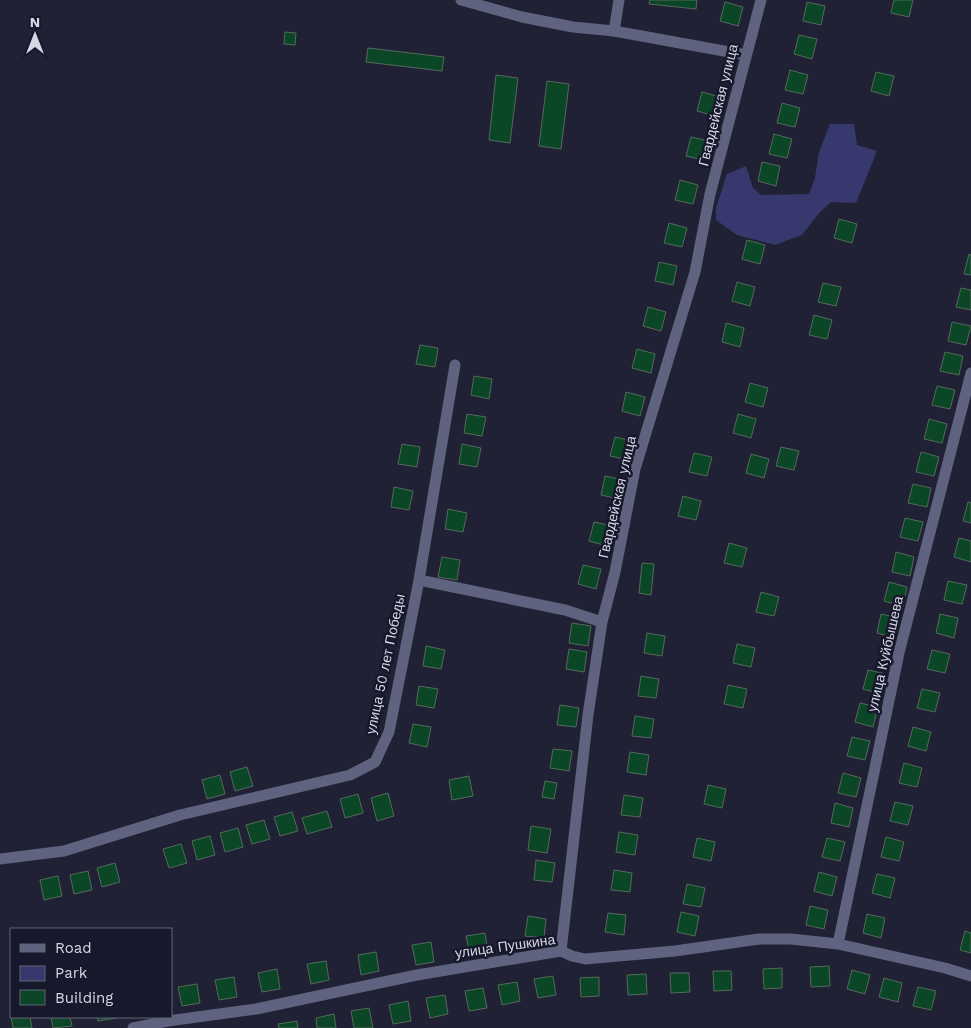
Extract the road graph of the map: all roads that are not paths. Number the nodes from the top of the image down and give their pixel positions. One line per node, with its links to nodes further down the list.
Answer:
1 (461, 0): 4 (street)
2 (618, 0): 4 (street)
3 (761, 0): 5 (street, Гвардейская улица)
4 (614, 31): 5 (street)
5 (746, 55): 9 (street, Гвардейская улица)
6 (455, 365): 8 (street, улица 50 лет Победы)
7 (971, 373): 11 (street, улица Куйбышева)
8 (419, 580): 9 (street); 10 (street, улица 50 лет Победы)
9 (602, 622): 12 (street, Гвардейская улица)
10 (0, 859)
11 (838, 944): 12 (street, улица Пушкина); 13 (street, улица Пушкина)
12 (561, 951): 14 (street, улица Пушкина)
13 (971, 976)
14 (133, 1028)

